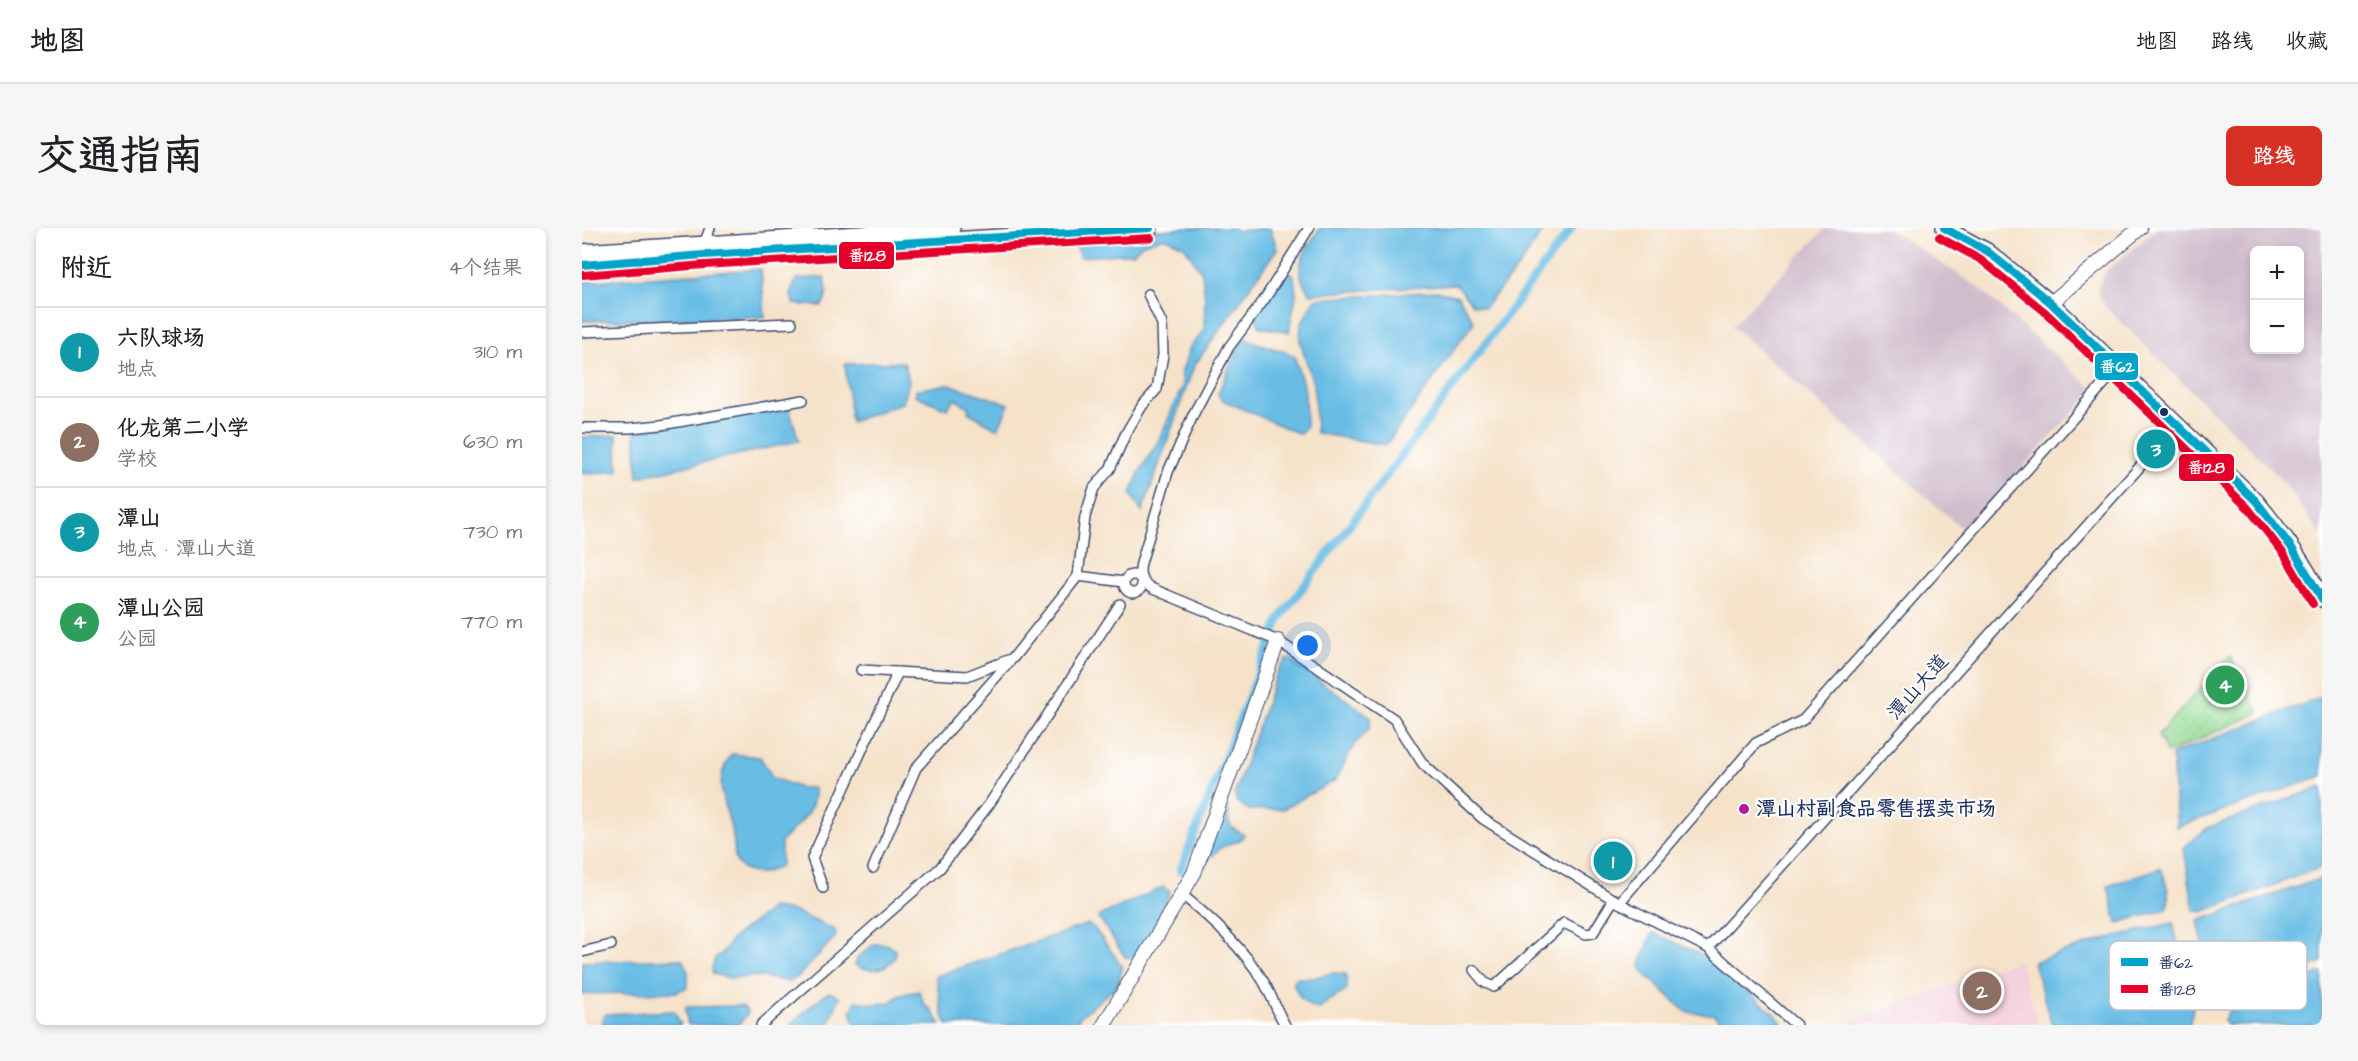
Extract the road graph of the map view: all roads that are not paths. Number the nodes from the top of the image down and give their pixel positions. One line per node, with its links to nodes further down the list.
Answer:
1 (710, 228): 7 (street)
2 (952, 228): 7 (main road)
3 (1150, 228): 7 (main road)
4 (1309, 228): 18 (street)
5 (1944, 228): 11 (main road)
6 (2140, 228): 11 (street)
7 (703, 249): 8 (main road); 9 (main road)
8 (582, 252)
9 (582, 266)
10 (1148, 294): 19 (street)
11 (2051, 303): 14 (main road)
12 (792, 323): 13 (street)
13 (582, 333)
14 (2119, 367): 16 (main road); 34 (street)
15 (803, 400): 17 (street)
16 (2178, 426): 20 (main road); 36 (street, 潭山大道)
17 (582, 428)
18 (1141, 563): 21 (street); 22 (street)
19 (1078, 576): 21 (street); 28 (street)
20 (2318, 578): 25 (main road)
21 (1125, 581): 22 (street); 24 (street); 26 (street)
22 (1142, 581): 23 (street); 24 (street)
23 (1153, 589): 24 (street); 27 (street)
24 (1136, 592): 26 (street)
25 (2322, 599)
26 (1120, 604): 39 (street)
27 (1278, 641): 33 (street); 34 (street)
28 (1013, 657): 30 (street); 31 (street)
29 (861, 670): 30 (street)
30 (898, 672): 32 (street)
31 (873, 868)
32 (823, 888)
33 (1181, 894): 40 (street); 41 (street)
34 (1616, 901): 36 (street); 38 (street)
35 (611, 945): 37 (street)
36 (1708, 948): 42 (street)
37 (582, 952)
38 (1474, 970)
39 (761, 1025)
40 (1104, 1025)
41 (1285, 1025)
42 (1796, 1025)

